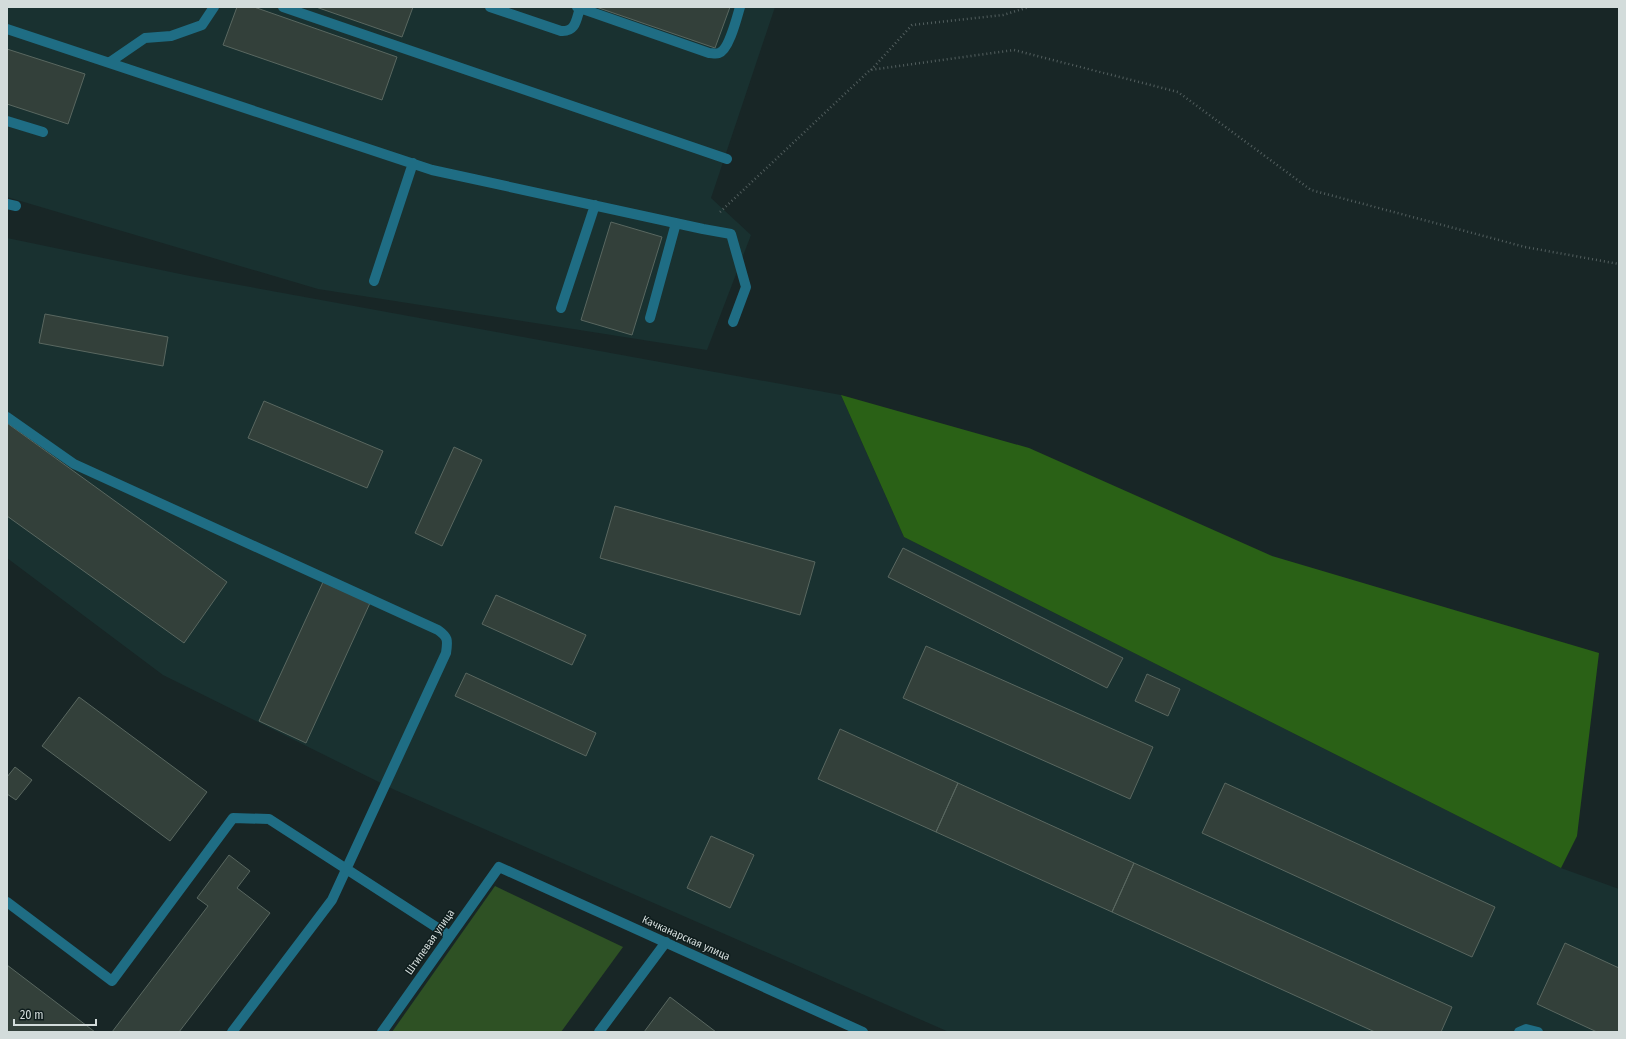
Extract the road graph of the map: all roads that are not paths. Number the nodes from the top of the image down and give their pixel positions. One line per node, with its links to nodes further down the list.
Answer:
1 (214, 7): 7 (street)
2 (283, 7): 10 (street)
3 (490, 7): 5 (street)
4 (740, 7): 5 (street)
5 (578, 8)
6 (7, 29): 7 (street)
7 (110, 62): 11 (street)
8 (7, 121): 9 (street)
9 (43, 132)
10 (727, 159)
11 (413, 163): 12 (street); 14 (street)
12 (595, 205): 13 (street); 15 (street)
13 (676, 223): 16 (street); 17 (street)
14 (374, 281)
15 (561, 308)
16 (650, 318)
17 (733, 322)
18 (7, 417): 20 (street)
19 (499, 867): 22 (street, Штилевая улица); 23 (street, Качканарская улица)
20 (347, 869): 21 (street); 22 (street); 24 (street)
21 (7, 902)
22 (450, 936): 25 (street, Штилевая улица)
23 (666, 942): 26 (street); 27 (street, Качканарская улица)
24 (232, 1032)
25 (382, 1032)
26 (599, 1032)
27 (863, 1032)
28 (1519, 1032): 29 (street)
29 (1538, 1032)

